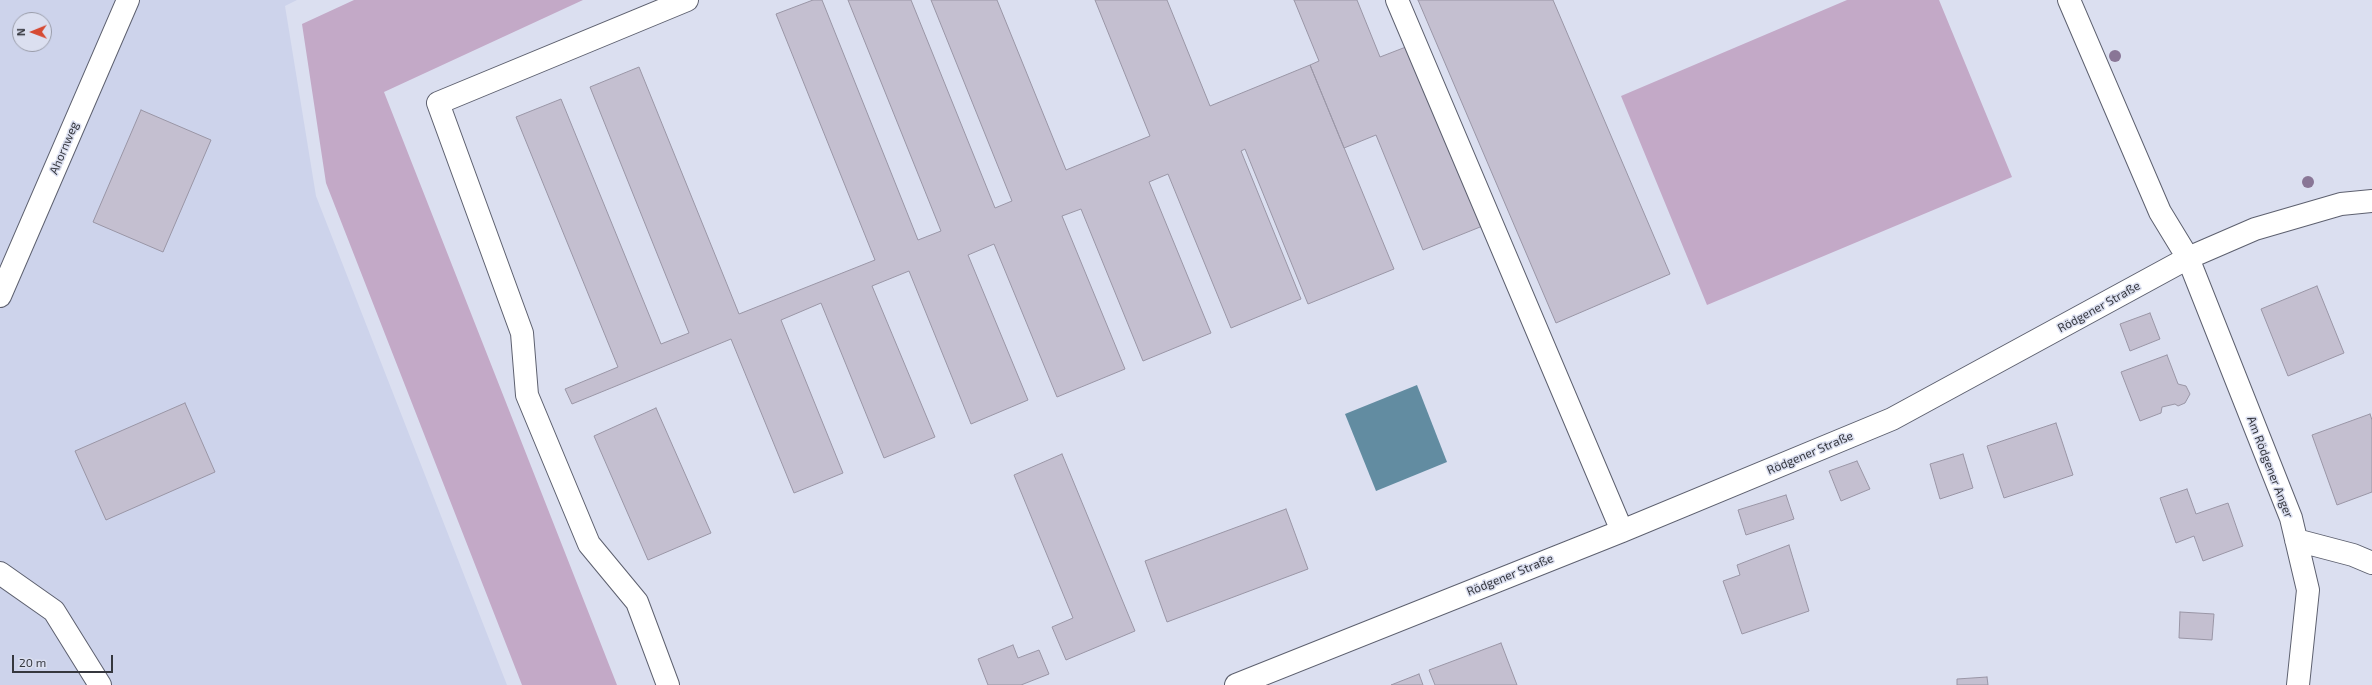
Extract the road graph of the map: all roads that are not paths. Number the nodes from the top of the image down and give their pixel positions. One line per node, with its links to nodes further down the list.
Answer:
1 (128, 0): 7 (street, Ahornweg)
2 (687, 0): 13 (street)
3 (1397, 0): 8 (street)
4 (2069, 0): 6 (street, Am Rödgener Anger)
5 (2372, 201): 6 (street, Rödgener Straße)
6 (2188, 258): 8 (street, Rödgener Straße); 9 (street, Am Rödgener Anger)
7 (0, 296)
8 (1622, 531): 14 (street, Rödgener Straße)
9 (2296, 540): 10 (street); 15 (street, Am Rödgener Anger)
10 (2372, 563)
11 (0, 573): 12 (street)
12 (100, 685)
13 (668, 685)
14 (1236, 685)
15 (2298, 685)

